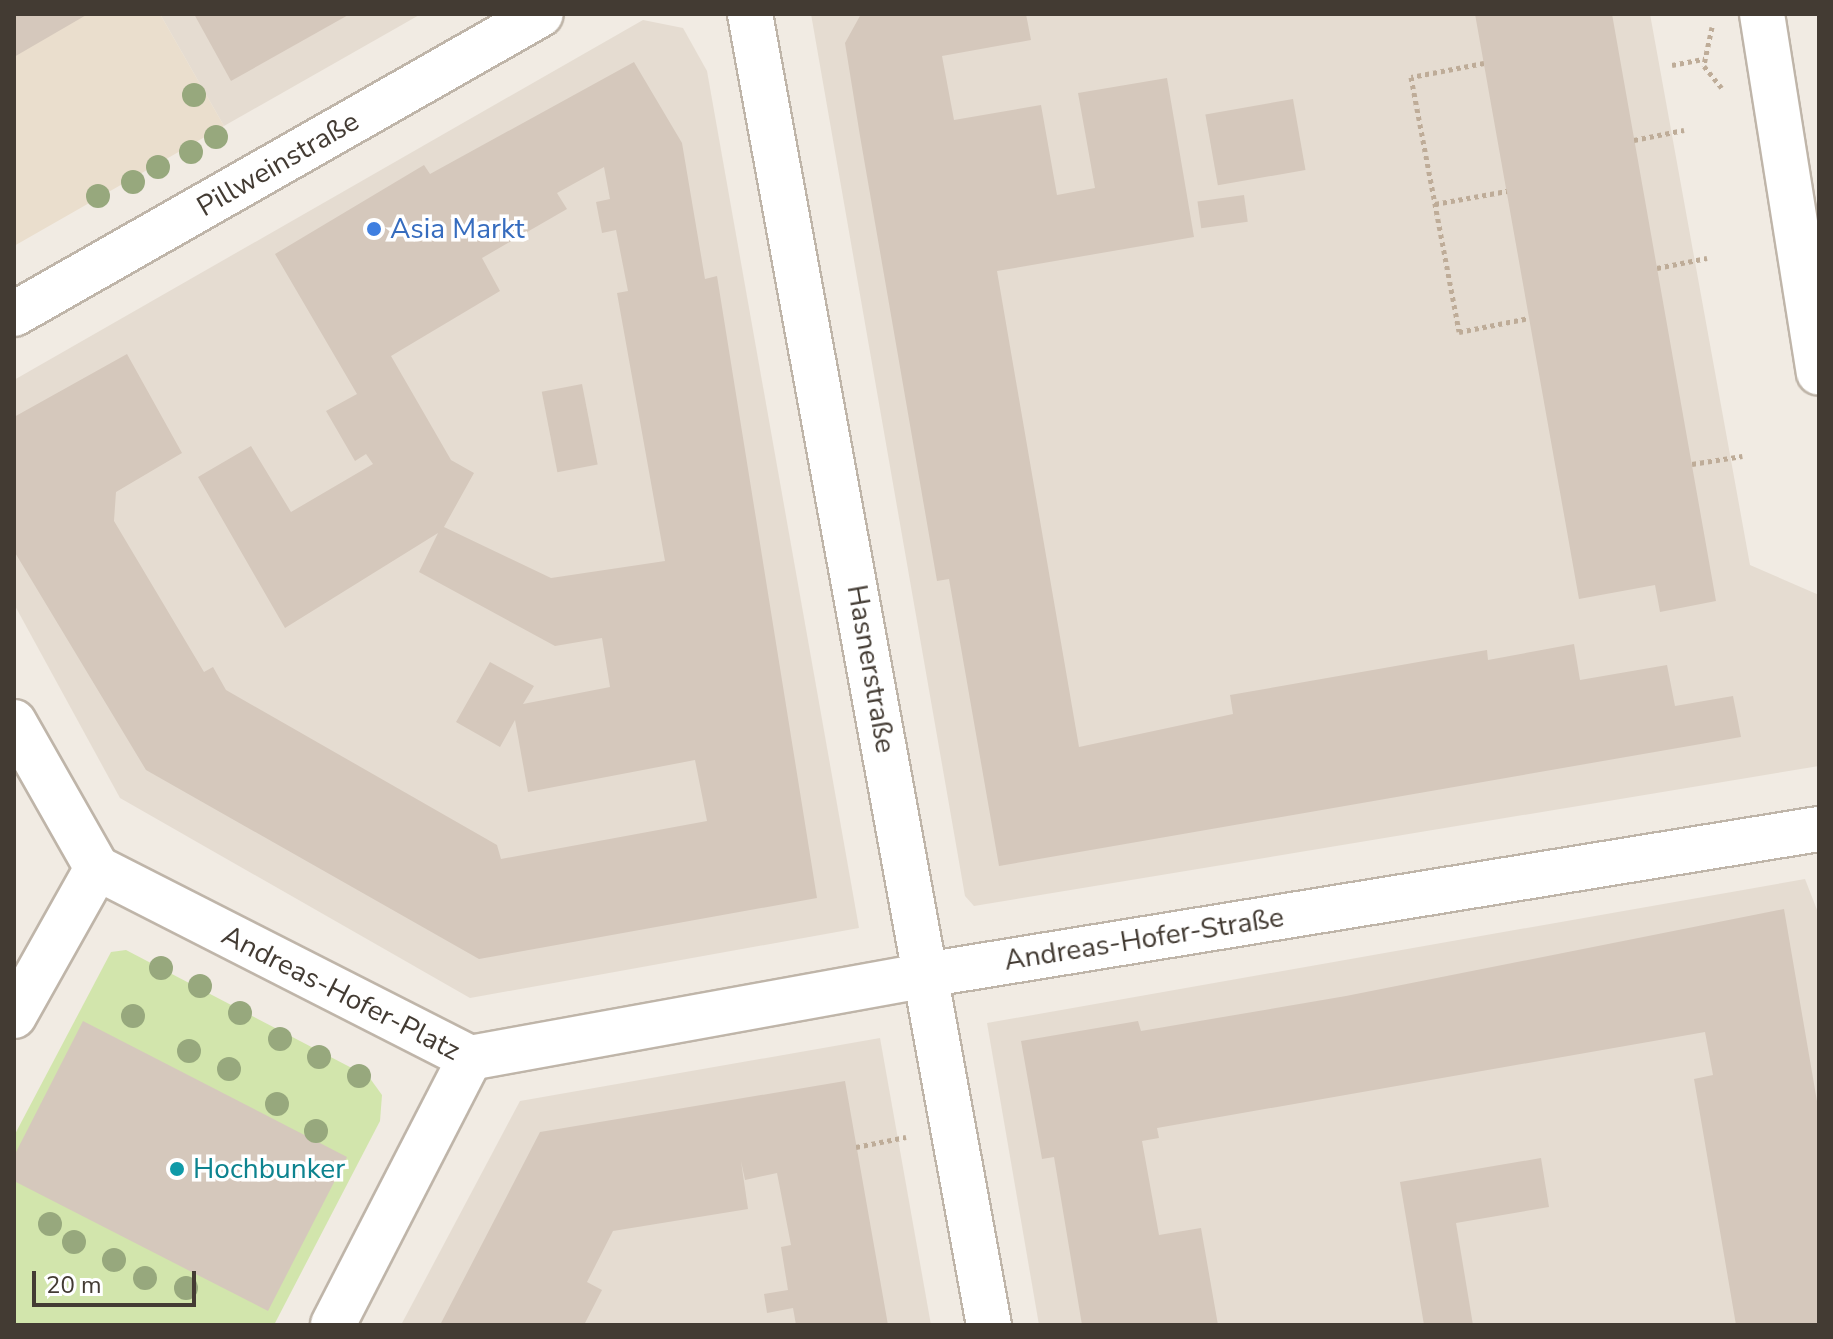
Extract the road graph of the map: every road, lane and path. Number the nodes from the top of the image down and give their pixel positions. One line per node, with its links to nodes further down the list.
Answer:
1 (541, 14): 13 (street, Pillweinstraße)
2 (750, 14): 21 (street, Hasnerstraße)
3 (1762, 14): 15 (street)
4 (1704, 59): 6 (path)
5 (1484, 63): 10 (path)
6 (1672, 65)
7 (1684, 130): 8 (path)
8 (1634, 140)
9 (1507, 191): 10 (path)
10 (1435, 204): 14 (path)
11 (1707, 258): 12 (path)
12 (1657, 268)
13 (14, 314)
14 (1529, 318)
15 (1819, 372)
16 (1742, 456): 17 (path)
17 (1692, 464)
18 (14, 722): 20 (street)
19 (1819, 829): 21 (street, Andreas-Hofer-Straße)
20 (97, 868): 22 (street); 23 (street, Andreas-Hofer-Platz)
21 (925, 975): 23 (street, Andreas-Hofer-Straße); 27 (street, Hasnerstraße)
22 (14, 1016)
23 (470, 1058): 26 (street, Andreas-Hofer-Platz)
24 (908, 1136): 25 (path)
25 (856, 1147)
26 (333, 1325)
27 (989, 1325)

